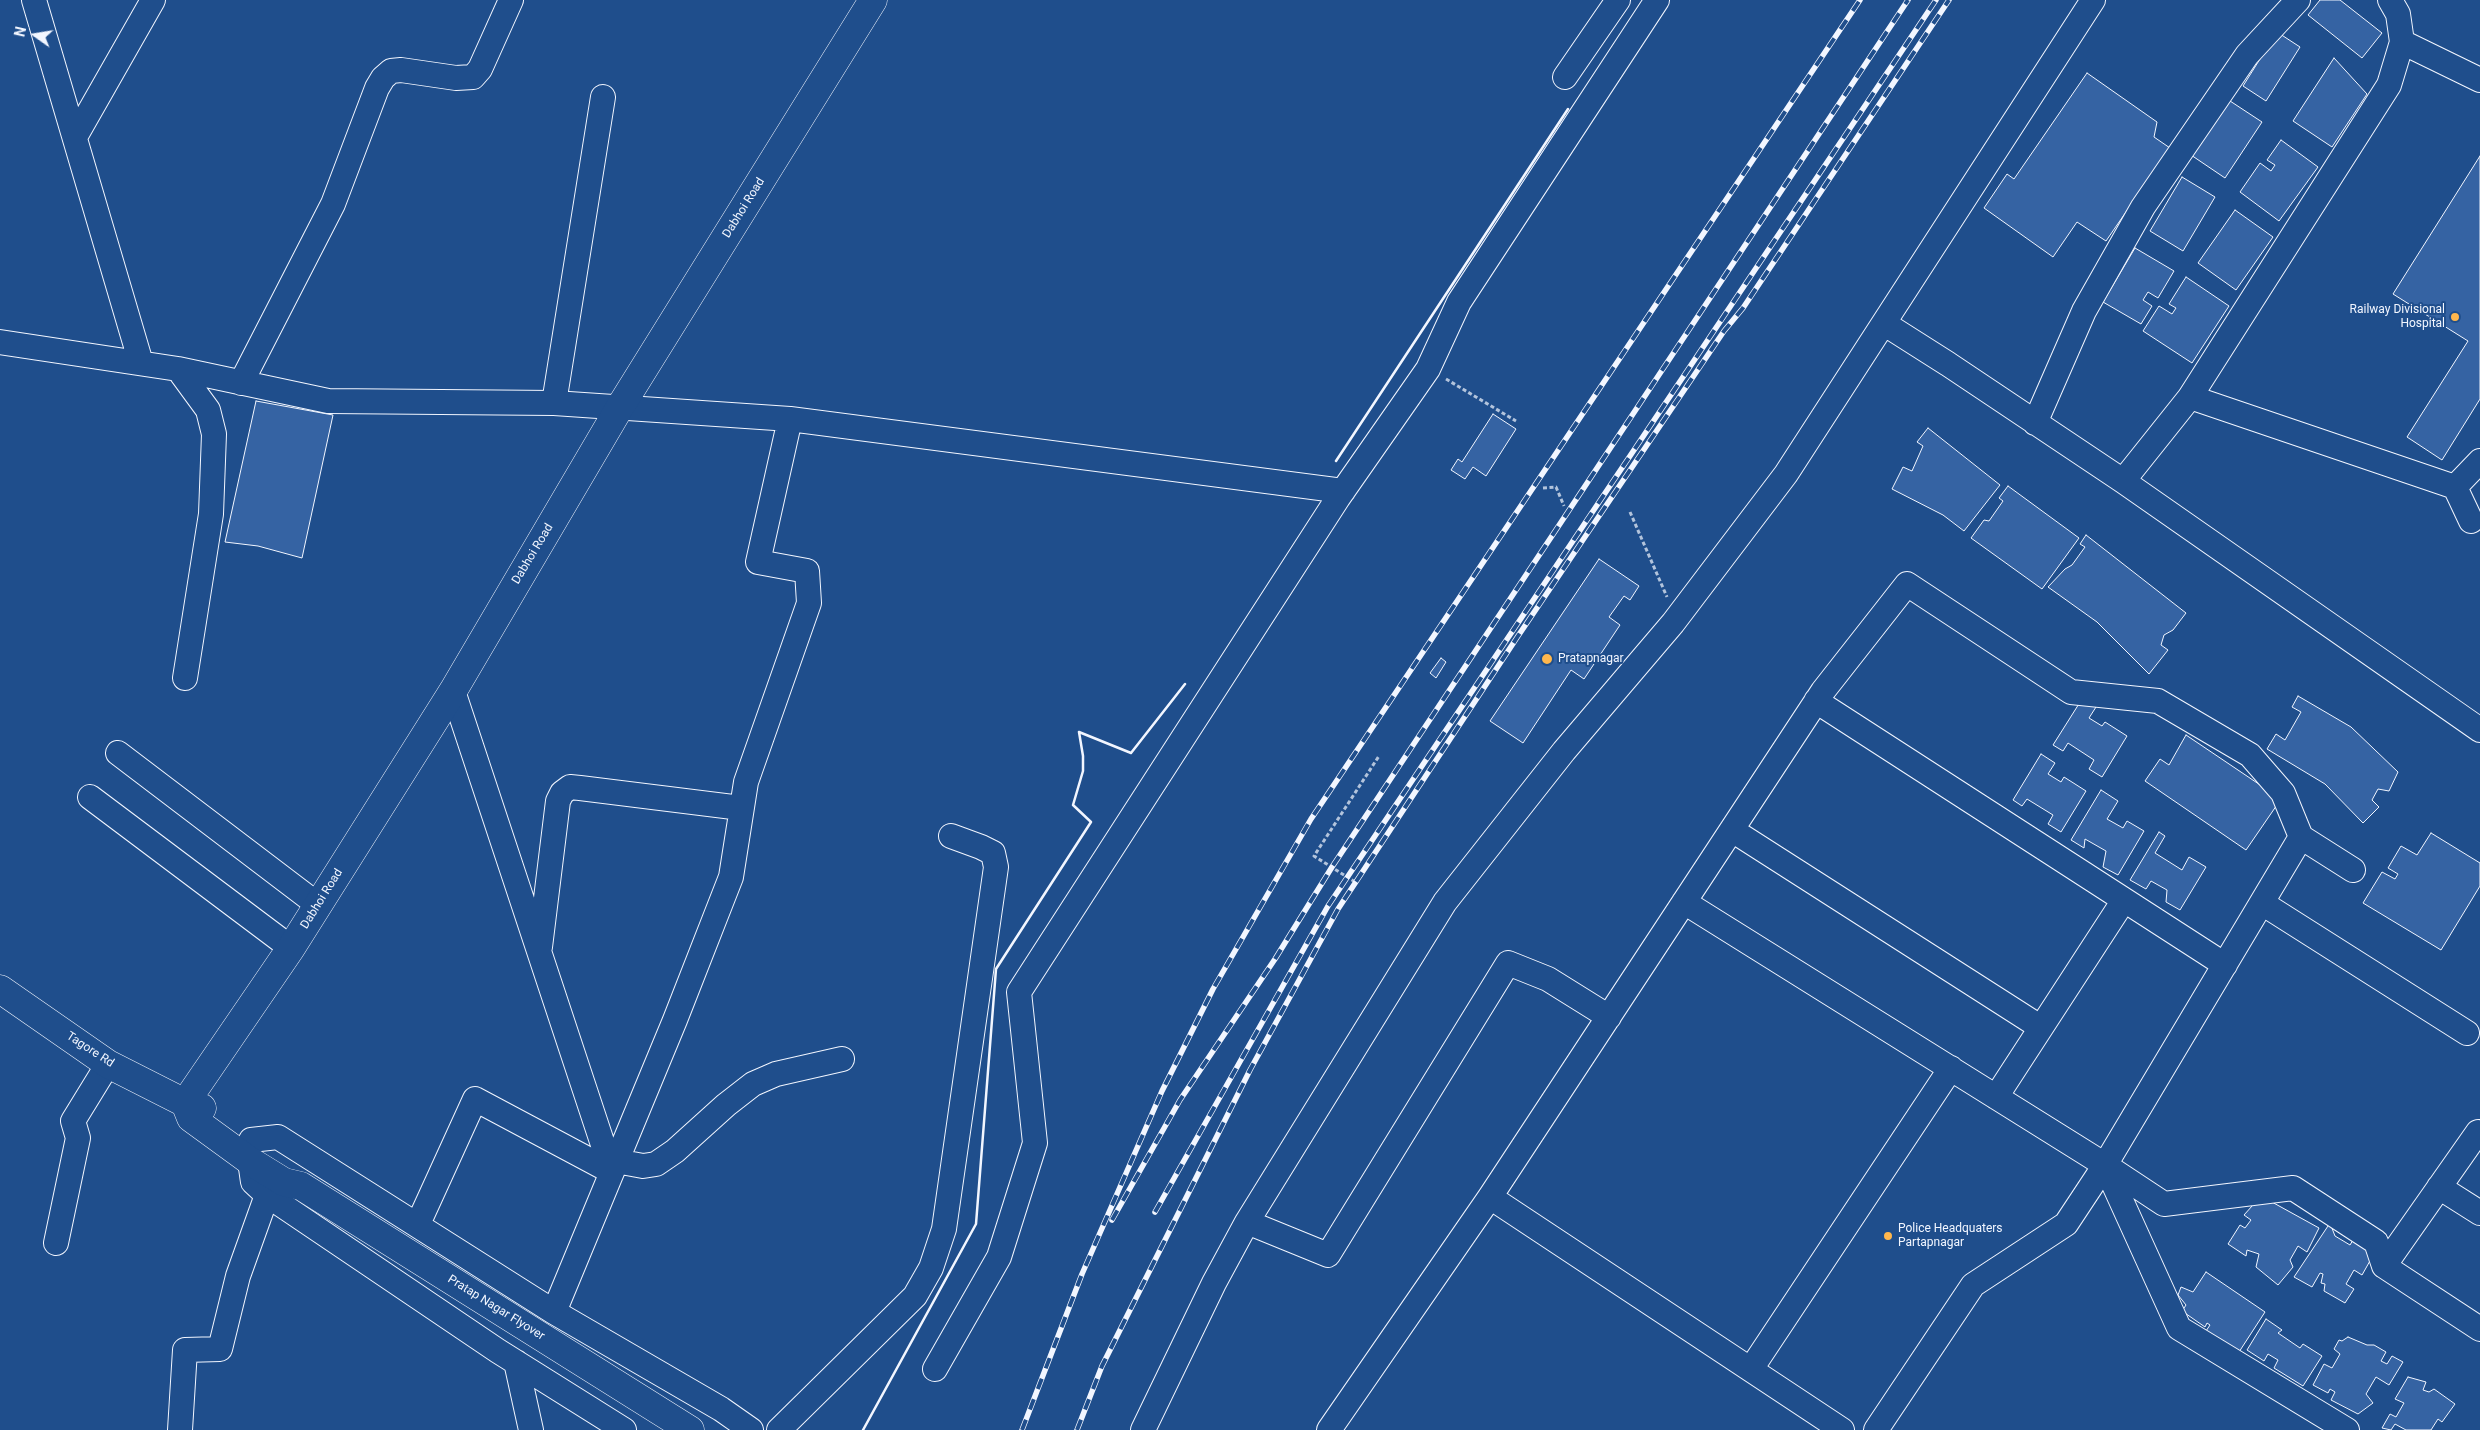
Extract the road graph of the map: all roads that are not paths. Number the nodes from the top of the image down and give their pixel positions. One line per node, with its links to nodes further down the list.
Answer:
1 (34, 0): 14 (street)
2 (153, 0): 14 (street)
3 (511, 0): 19 (street)
4 (873, 0): 22 (main road, Dabhoi Road)
5 (1618, 0): 11 (street)
6 (1657, 0): 28 (street)
7 (2093, 0): 15 (street)
8 (2298, 0): 24 (street)
9 (2390, 0): 10 (street)
10 (2402, 42): 12 (street); 20 (street)
11 (1565, 77)
12 (2480, 80)
13 (603, 98): 21 (street)
14 (75, 137): 17 (street)
15 (1884, 324): 24 (street); 64 (street)
16 (0, 342): 17 (street)
17 (141, 363): 18 (street)
18 (178, 369): 19 (street); 30 (street)
19 (241, 382): 21 (street)
20 (2190, 397): 26 (street); 27 (street)
21 (554, 403): 22 (street)
22 (620, 407): 23 (street); 31 (main road, Dabhoi Road)
23 (790, 419): 28 (street); 36 (street)
24 (2035, 423): 26 (street)
25 (2480, 461): 27 (street)
26 (2122, 481): 33 (street)
27 (2456, 487): 29 (street)
28 (1343, 491): 71 (street)
29 (2471, 521)
30 (185, 678)
31 (453, 691): 44 (main road, Dabhoi Road); 46 (street)
32 (1816, 701): 37 (street); 39 (street); 41 (street)
33 (2480, 730)
34 (118, 752): 44 (street)
35 (90, 797): 45 (street)
36 (742, 808): 46 (street); 60 (street)
37 (1732, 830): 42 (street); 50 (street)
38 (951, 836): 78 (street)
39 (2301, 837): 40 (street); 43 (street)
40 (2353, 870)
41 (2124, 900): 47 (street); 50 (street)
42 (1684, 902): 49 (street); 54 (street)
43 (2262, 903): 47 (street); 51 (street)
44 (318, 905): 45 (main road, Dabhoi Road)
45 (291, 948): 56 (main road, Dabhoi Road)
46 (540, 954): 60 (street)
47 (2225, 965): 59 (street)
48 (0, 989): 53 (main road, Tagore Rd)
49 (1609, 1016): 62 (street); 64 (street)
50 (2040, 1027): 55 (street)
51 (2467, 1033)
52 (842, 1059): 60 (street)
53 (108, 1064): 56 (main road, Tagore Rd); 66 (street)
54 (1951, 1068): 55 (street); 72 (street)
55 (1996, 1097): 59 (street)
56 (185, 1103): 58 (main road, Pratap Nagar Flyover)
57 (2478, 1132): 61 (street)
58 (262, 1164): 65 (street); 70 (street); 74 (street); 76 (main road, Pratap Nagar Flyover)
59 (2105, 1165): 67 (street); 82 (street); 83 (street)
60 (614, 1166): 65 (street); 68 (street)
61 (2439, 1187): 63 (street); 67 (street)
62 (1490, 1196): 72 (street); 80 (street)
63 (2480, 1213)
64 (1247, 1222): 79 (street)
65 (418, 1224): 68 (street)
66 (56, 1243)
67 (2384, 1266): 69 (street)
68 (554, 1312): 77 (street)
69 (2480, 1329)
70 (516, 1362): 73 (street); 75 (street)
71 (935, 1369)
72 (1752, 1370): 81 (street)
73 (524, 1423)
74 (180, 1430)
75 (624, 1430)
76 (690, 1430)
77 (751, 1430)
78 (779, 1430)
79 (1143, 1430)
80 (1330, 1430)
81 (1842, 1430)
82 (1876, 1430)
83 (2347, 1430)

